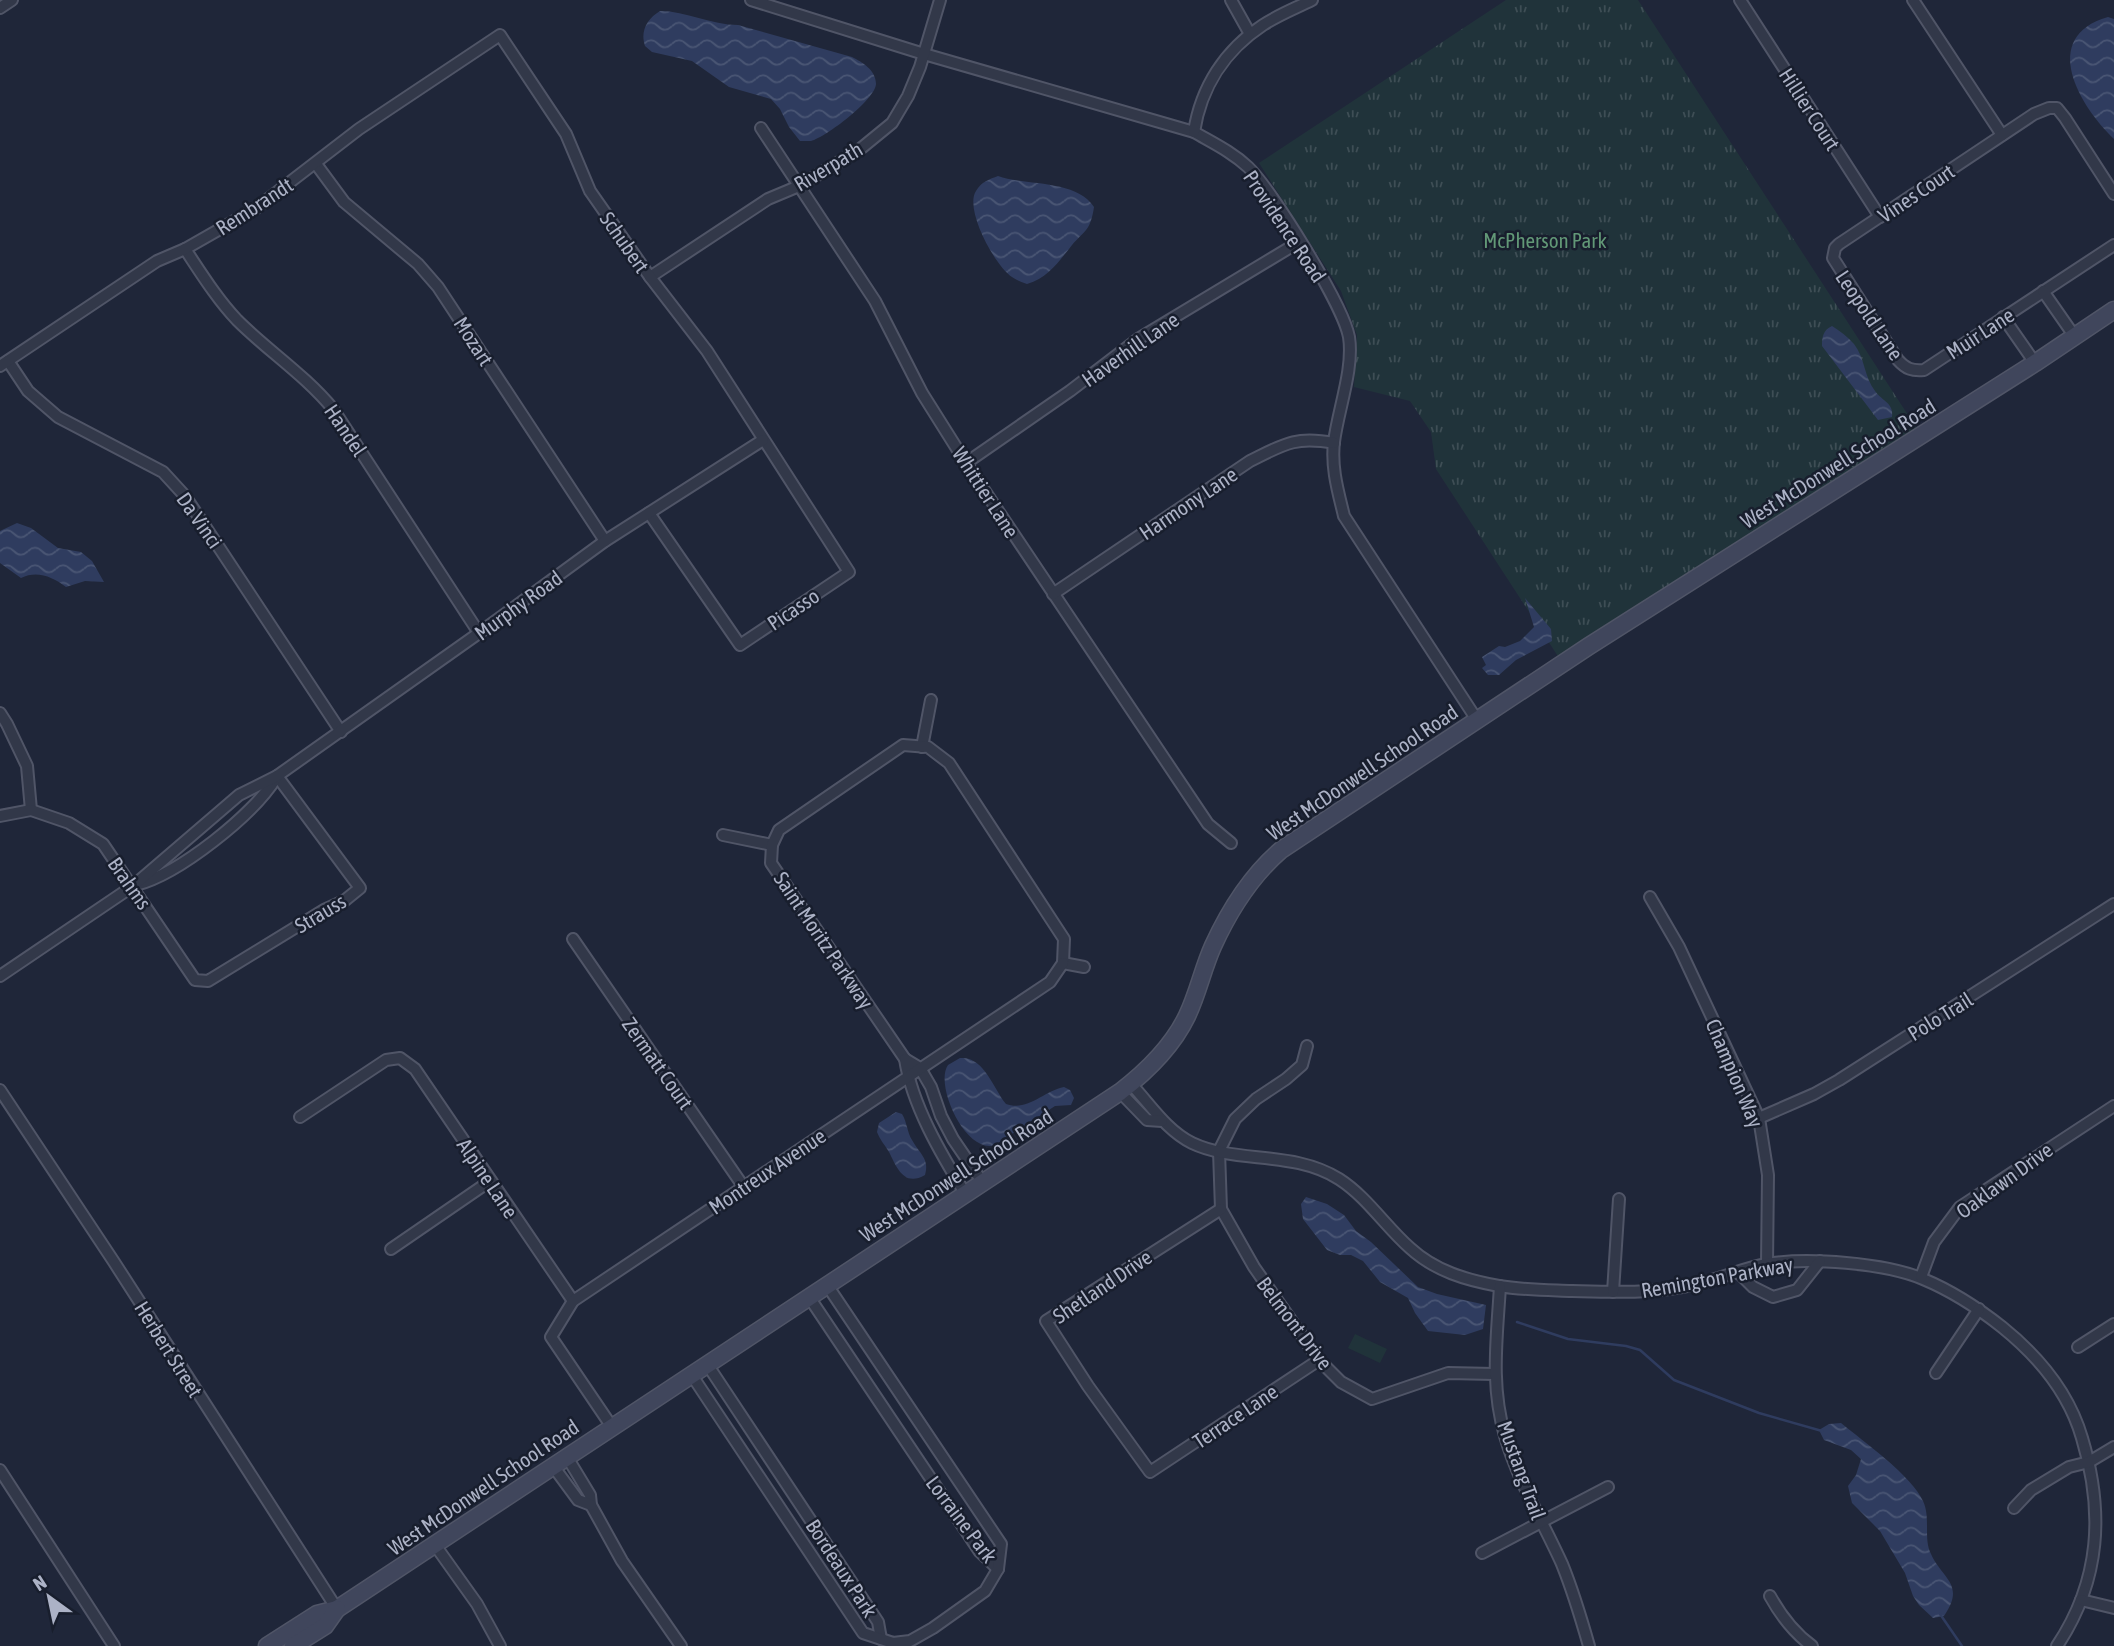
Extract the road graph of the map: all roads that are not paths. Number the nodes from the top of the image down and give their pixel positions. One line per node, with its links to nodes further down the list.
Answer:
1 (12, 0): 8 (street)
2 (751, 0): 11 (street, Providence Road)
3 (940, 0): 11 (street, Riverpath)
4 (1231, 0): 9 (street)
5 (1312, 0): 9 (street)
6 (1740, 0): 18 (street, Hillier Court)
7 (1913, 0): 14 (street)
8 (0, 8)
9 (1251, 34): 13 (street)
10 (500, 35): 15 (street, Rembrandt); 23 (street, Schubert)
11 (924, 54): 13 (street, Providence Road); 16 (street, Riverpath)
12 (761, 128): 16 (street, Whittier Lane)
13 (1195, 132): 19 (street, Providence Road)
14 (2002, 135): 17 (street, Vines Court); 18 (street, Vines Court)
15 (316, 164): 21 (street, Rembrandt); 35 (street, Mozart)
16 (799, 186): 23 (street, Riverpath); 33 (street, Whittier Lane)
17 (2114, 194)
18 (1880, 217): 22 (street, Vines Court)
19 (1300, 242): 32 (street, Providence Road); 33 (street, Haverhill Lane)
20 (2114, 245): 24 (street, Muir Lane)
21 (185, 249): 28 (street, Rembrandt); 37 (street, Handel)
22 (1833, 253): 30 (street, Leopold Lane)
23 (650, 277): 31 (street, Schubert)
24 (2043, 291): 26 (street, Muir Lane); 27 (street)
25 (2114, 310): 27 (main road, West McDonwell School Road)
26 (2003, 317): 29 (street); 30 (street, Muir Lane)
27 (2075, 337): 29 (main road, West McDonwell School Road)
28 (4, 363): 41 (street, Da Vinci)
29 (2035, 363): 40 (main road, West McDonwell School Road)
30 (1915, 371)
31 (763, 440): 34 (street, Murphy Road); 34 (street, Picasso)
32 (1334, 443): 36 (street, Harmony Lane); 40 (street, Providence Road)
33 (966, 463): 36 (street, Whittier Lane)
34 (649, 513): 35 (street, Murphy Road)
35 (605, 541): 37 (street, Murphy Road)
36 (1053, 594): 47 (street, Whittier Lane)
37 (479, 633): 41 (street, Murphy Road)
38 (931, 701): 42 (street)
39 (0, 713): 44 (street)
40 (1477, 720): 61 (main road, West McDonwell School Road)
41 (341, 732): 43 (street, Murphy Road)
42 (922, 747): 48 (street, Saint Moritz Parkway); 53 (street)
43 (277, 776): 49 (street, Murphy Road); 49 (street, Murphy Road); 56 (street, Strauss)
44 (31, 810): 45 (street, Brahms); 49 (street, Brahms)
45 (0, 816)
46 (723, 835): 48 (street)
47 (1231, 843)
48 (772, 845): 58 (street, Saint Moritz Parkway)
49 (133, 886): 55 (street, Murphy Road); 56 (street, Brahms)
50 (1650, 897): 65 (street, Champion Way)
51 (2114, 904): 65 (street, Polo Trail)
52 (573, 939): 69 (street, Zermatt Court)
53 (1063, 963): 54 (street); 59 (street, Montreux Avenue)
54 (1084, 967)
55 (0, 976)
56 (195, 979)
57 (1307, 1046): 66 (street)
58 (905, 1059): 59 (street, Saint Moritz Parkway); 60 (street, Saint Moritz Parkway)
59 (920, 1068): 60 (street, Montreux Avenue); 68 (street)
60 (908, 1077): 69 (street, Montreux Avenue); 70 (street, Saint Moritz Parkway)
61 (1126, 1088): 66 (street, Remington Parkway); 68 (main road, West McDonwell School Road)
62 (0, 1090): 112 (street, Herbert Street)
63 (2114, 1106): 77 (street, Oaklawn Drive)
64 (300, 1117): 67 (street, Alpine Lane)
65 (1759, 1118): 75 (street, Champion Way)
66 (1219, 1151): 72 (street, Belmont Drive); 79 (street, Remington Parkway)
67 (490, 1181): 73 (street); 82 (street, Alpine Lane)
68 (983, 1183): 70 (main road, West McDonwell School Road)
69 (743, 1186): 82 (street, Montreux Avenue)
70 (965, 1193): 78 (main road, West McDonwell School Road)
71 (1619, 1199): 80 (street)
72 (1221, 1209): 88 (street, Belmont Drive); 101 (street, Shetland Drive)
73 (391, 1249)
74 (1820, 1261): 75 (street, Remington Parkway); 76 (street); 77 (street, Remington Parkway)
75 (1767, 1264): 76 (street, Remington Parkway)
76 (1738, 1272): 80 (street, Remington Parkway)
77 (1921, 1278): 83 (street, Remington Parkway)
78 (827, 1285): 81 (main road, West McDonwell School Road); 84 (street, Lorraine Park)
79 (1500, 1286): 80 (street, Remington Parkway); 92 (street, Mustang Trail)
80 (1613, 1292)
81 (809, 1297): 86 (street, Lorraine Park); 89 (main road, West McDonwell School Road)
82 (573, 1301): 95 (street, Montreux Avenue)
83 (1979, 1309): 90 (street); 98 (street, Remington Parkway)
84 (852, 1321): 86 (street); 108 (street, Lorraine Park)
85 (2114, 1324): 87 (street)
86 (834, 1333): 108 (street, Lorraine Park)
87 (2078, 1347)
88 (1319, 1360): 92 (street, Belmont Drive); 101 (street, Terrace Lane)
89 (707, 1364): 91 (main road, West McDonwell School Road); 93 (street, Bordeaux Park)
90 (1936, 1373)
91 (691, 1374): 94 (street, Bordeaux Park); 95 (main road, West McDonwell School Road)
92 (1494, 1374): 105 (street, Mustang Trail)
93 (733, 1404): 94 (street); 113 (street, Bordeaux Park)
94 (717, 1414): 113 (street, Bordeaux Park)
95 (612, 1427): 97 (main road, West McDonwell School Road)
96 (2114, 1447): 98 (street)
97 (567, 1457): 99 (main road, West McDonwell School Road); 103 (street)
98 (2090, 1462): 104 (street); 110 (street, Remington Parkway)
99 (553, 1466): 103 (street); 106 (main road, West McDonwell School Road)
100 (0, 1470): 114 (street)
101 (1150, 1472)
102 (1608, 1487): 105 (street)
103 (591, 1506): 118 (street)
104 (2014, 1508)
105 (1540, 1523): 107 (street); 119 (street, Mustang Trail)
106 (435, 1545): 112 (main road, West McDonwell School Road); 117 (street)
107 (1482, 1553)
108 (998, 1569): 113 (street)
109 (1770, 1596): 120 (street)
110 (2081, 1600): 111 (street); 121 (street)
111 (2114, 1608)
112 (337, 1609): 115 (main road, West McDonwell School Road); 116 (main road, West McDonwell School Road)
113 (881, 1639)
114 (114, 1646)
115 (267, 1646)
116 (293, 1646)
117 (500, 1646)
118 (681, 1646)
119 (1589, 1646)
120 (1812, 1646)
121 (2057, 1646)

